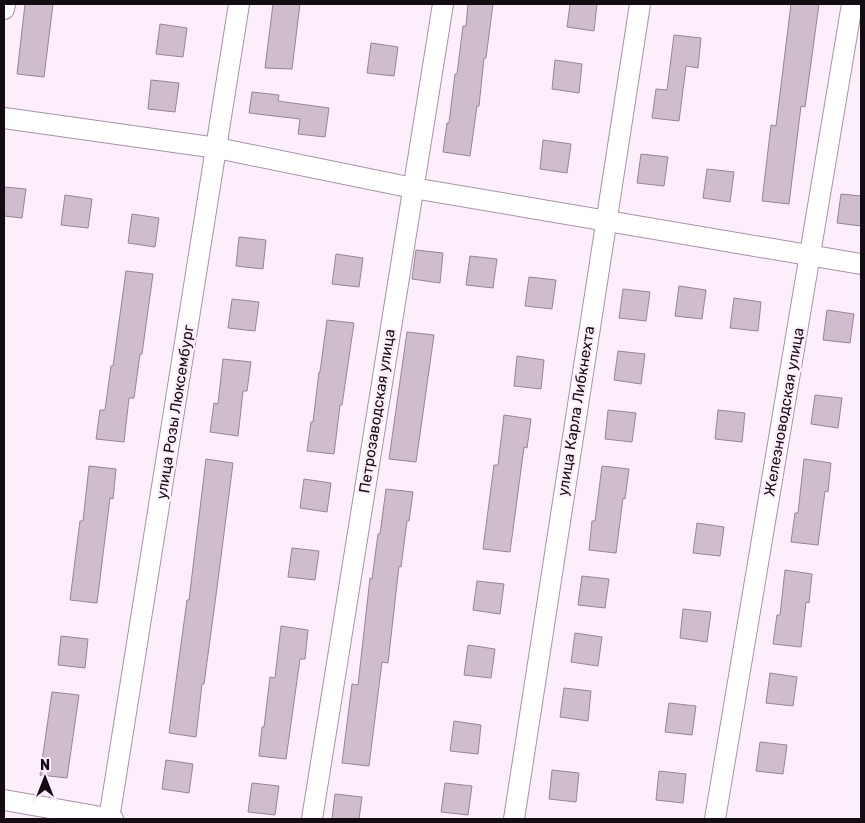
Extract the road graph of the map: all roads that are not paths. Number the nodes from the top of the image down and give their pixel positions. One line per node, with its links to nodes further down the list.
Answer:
1 (4, 4): 6 (street)
2 (239, 4): 8 (street, улица Розы Люксембург)
3 (443, 4): 9 (street, Петрозаводская улица)
4 (640, 4): 10 (street, улица Карла Либкнехта)
5 (852, 4): 11 (street, Железноводская улица)
6 (4, 8)
7 (4, 118): 8 (street)
8 (217, 148): 9 (street); 14 (street, улица Розы Люксембург)
9 (413, 188): 10 (street); 16 (street, Петрозаводская улица)
10 (606, 220): 11 (street); 17 (street, улица Карла Либкнехта)
11 (810, 255): 12 (street); 18 (street, Железноводская улица)
12 (861, 264)
13 (4, 800): 14 (street)
14 (109, 819): 15 (street)
15 (113, 819)
16 (312, 819)
17 (514, 819)
18 (715, 819)

